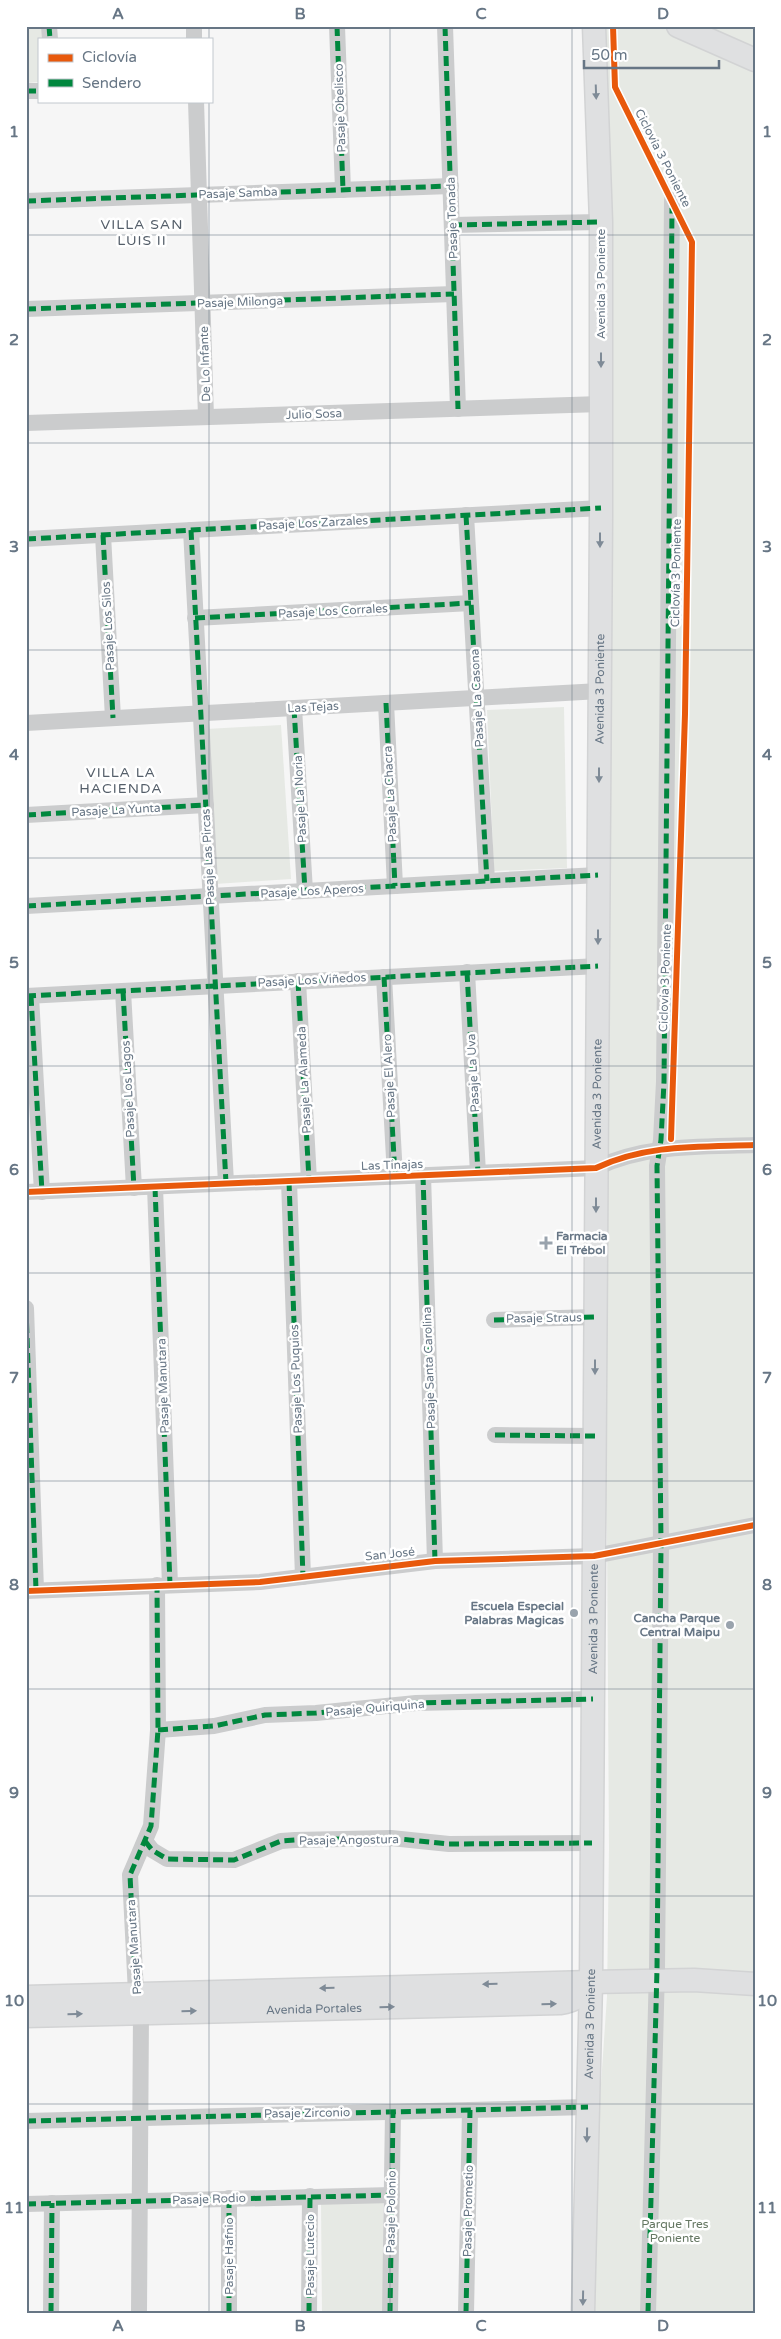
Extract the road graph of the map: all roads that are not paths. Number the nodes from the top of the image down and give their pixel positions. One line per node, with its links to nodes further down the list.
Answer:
1 (337, 26): 8 (street, Pasaje Obelisco)
2 (445, 26): 7 (street, Pasaje Tonada)
3 (594, 26): 12 (main road, Avenida 3 Poniente, one-way to 12)
4 (678, 26): 5 (main road)
5 (755, 60)
6 (196, 102): 9 (street, De Lo Infante)
7 (450, 186): 8 (street, Pasaje Samba); 13 (street, Pasaje Tonada)
8 (343, 190): 9 (street, Pasaje Samba)
9 (199, 194): 11 (street, Pasaje Samba); 15 (street, De Lo Infante)
10 (672, 200): 51 (street)
11 (26, 201)
12 (601, 222): 13 (street); 17 (main road, Avenida 3 Poniente, one-way to 17)
13 (452, 226): 14 (street, Pasaje Tonada)
14 (454, 294): 15 (street, Pasaje Milonga); 18 (street, Pasaje Tonada)
15 (203, 303): 16 (street, Pasaje Milonga); 19 (street, De Lo Infante)
16 (26, 310)
17 (601, 404): 18 (street, Julio Sosa); 21 (main road, Avenida 3 Poniente)
18 (458, 409): 19 (street, Julio Sosa)
19 (206, 418): 20 (street, Julio Sosa)
20 (26, 423)
21 (600, 508): 22 (street, Pasaje Los Zarzales); 28 (main road, Avenida 3 Poniente, one-way to 28)
22 (466, 515): 23 (street, Pasaje Los Zarzales); 26 (street, Pasaje La Casona)
23 (190, 530): 24 (street, Pasaje Los Zarzales); 27 (street, Pasaje Las Pircas)
24 (103, 535): 25 (street, Pasaje Los Zarzales); 33 (street, Pasaje Los Silos)
25 (26, 539)
26 (471, 603): 27 (street, Pasaje Los Corrales); 29 (street, Pasaje La Casona)
27 (195, 618): 32 (street, Pasaje Las Pircas)
28 (600, 691): 29 (street, Las Tejas); 37 (main road, Avenida 3 Poniente, one-way to 37)
29 (476, 698): 30 (street, Las Tejas); 38 (street, Pasaje La Casona)
30 (386, 703): 31 (street, Las Tejas); 39 (street, Pasaje La Chacra)
31 (294, 708): 32 (street, Las Tejas); 40 (street, Pasaje La Noria)
32 (201, 713): 33 (street, Las Tejas); 35 (street, Pasaje Las Pircas)
33 (113, 718): 34 (street, Las Tejas)
34 (26, 723)
35 (206, 805): 36 (street, Pasaje La Yunta); 41 (street, Pasaje Las Pircas)
36 (26, 815)
37 (598, 875): 38 (street, Pasaje Los Aperos); 43 (main road, Avenida 3 Poniente, one-way to 43)
38 (487, 881): 39 (street, Pasaje Los Aperos)
39 (395, 886): 40 (street, Pasaje Los Aperos)
40 (305, 891): 41 (street, Pasaje Los Aperos)
41 (211, 896): 42 (street, Pasaje Los Aperos); 47 (street, Pasaje Las Pircas)
42 (26, 906)
43 (598, 966): 44 (street, Pasaje Los Viñedos); 52 (main road, Avenida 3 Poniente)
44 (467, 972): 45 (street, Pasaje Los Viñedos); 53 (street, Pasaje La Uva)
45 (384, 977): 46 (street, Pasaje Los Viñedos); 55 (street, Pasaje El Alero)
46 (298, 981): 47 (street, Pasaje Los Viñedos); 56 (street, Pasaje La Alameda)
47 (216, 985): 48 (street, Pasaje Los Viñedos); 58 (street, Pasaje Las Pircas)
48 (123, 991): 49 (street, Pasaje Los Viñedos); 60 (street, Pasaje Los Lagos)
49 (29, 996): 61 (street)
50 (755, 1145): 51 (street, Las Tinajas)
51 (660, 1148): 52 (street, Las Tinajas); 68 (street)
52 (596, 1168): 53 (street, Las Tinajas); 63 (main road, Avenida 3 Poniente, one-way to 63)
53 (478, 1173): 54 (street, Las Tinajas)
54 (423, 1175): 55 (street, Las Tinajas); 70 (street, Pasaje Santa Carolina)
55 (395, 1176): 56 (street, Las Tinajas)
56 (309, 1180): 57 (street, Las Tinajas)
57 (290, 1181): 58 (street, Las Tinajas); 71 (street, Pasaje Los Puquios)
58 (226, 1183): 59 (street, Las Tinajas)
59 (155, 1187): 60 (street, Las Tinajas); 72 (street, Pasaje Manutara)
60 (134, 1188): 61 (street, Las Tinajas)
61 (34, 1192)
62 (26, 1308): 73 (street)
63 (595, 1317): 64 (street, Pasaje Straus); 66 (main road, Avenida 3 Poniente, one-way to 66)
64 (494, 1320)
65 (495, 1435): 66 (street)
66 (594, 1436): 69 (main road, Avenida 3 Poniente)
67 (755, 1525): 68 (street, San José)
68 (661, 1544): 69 (street, San José); 79 (street)
69 (594, 1556): 70 (street, San José); 74 (main road, Avenida 3 Poniente)
70 (435, 1560): 71 (street, San José)
71 (303, 1577): 72 (street, San José)
72 (164, 1585): 73 (street, San José); 75 (street, Pasaje Manutara)
73 (31, 1591)
74 (593, 1699): 75 (street, Pasaje Quiriquina); 77 (main road, Avenida 3 Poniente)
75 (158, 1730): 76 (street, Pasaje Manutara)
76 (146, 1842): 77 (street, Pasaje Angostura); 82 (street, Pasaje Manutara)
77 (592, 1843): 78 (main road, Avenida 3 Poniente)
78 (591, 1982): 79 (main road); 82 (main road, Avenida Portales); 84 (main road, Avenida 3 Poniente)
79 (657, 1982): 80 (main road); 102 (street)
80 (755, 1984)
81 (26, 1997): 82 (main road, Avenida Portales)
82 (138, 2003): 83 (main road, Avenida Portales, one-way to 82); 87 (street, Pasaje Manutara)
83 (26, 2016)
84 (588, 2107): 85 (street, Pasaje Zirconio); 101 (main road, Avenida 3 Poniente, one-way to 101)
85 (470, 2110): 86 (street, Pasaje Zirconio); 100 (street, Pasaje Prometio)
86 (393, 2112): 87 (street, Pasaje Zirconio); 89 (street, Pasaje Polonio)
87 (140, 2117): 88 (street, Pasaje Zirconio); 92 (street, Pasaje Manutara)
88 (26, 2121)
89 (392, 2194): 90 (street, Pasaje Rodio); 99 (street, Pasaje Polonio)
90 (310, 2196): 91 (street, Pasaje Rodio); 98 (street, Pasaje Lutecio)
91 (229, 2198): 92 (street, Pasaje Rodio); 97 (street, Pasaje Hafnio)
92 (140, 2201): 93 (street, Pasaje Rodio); 96 (street, Pasaje Manutara)
93 (52, 2203): 94 (street, Pasaje Rodio); 95 (street)
94 (26, 2204)
95 (51, 2313)
96 (139, 2313)
97 (229, 2313)
98 (309, 2313)
99 (390, 2313)
100 (466, 2313)
101 (583, 2313)
102 (648, 2313)

